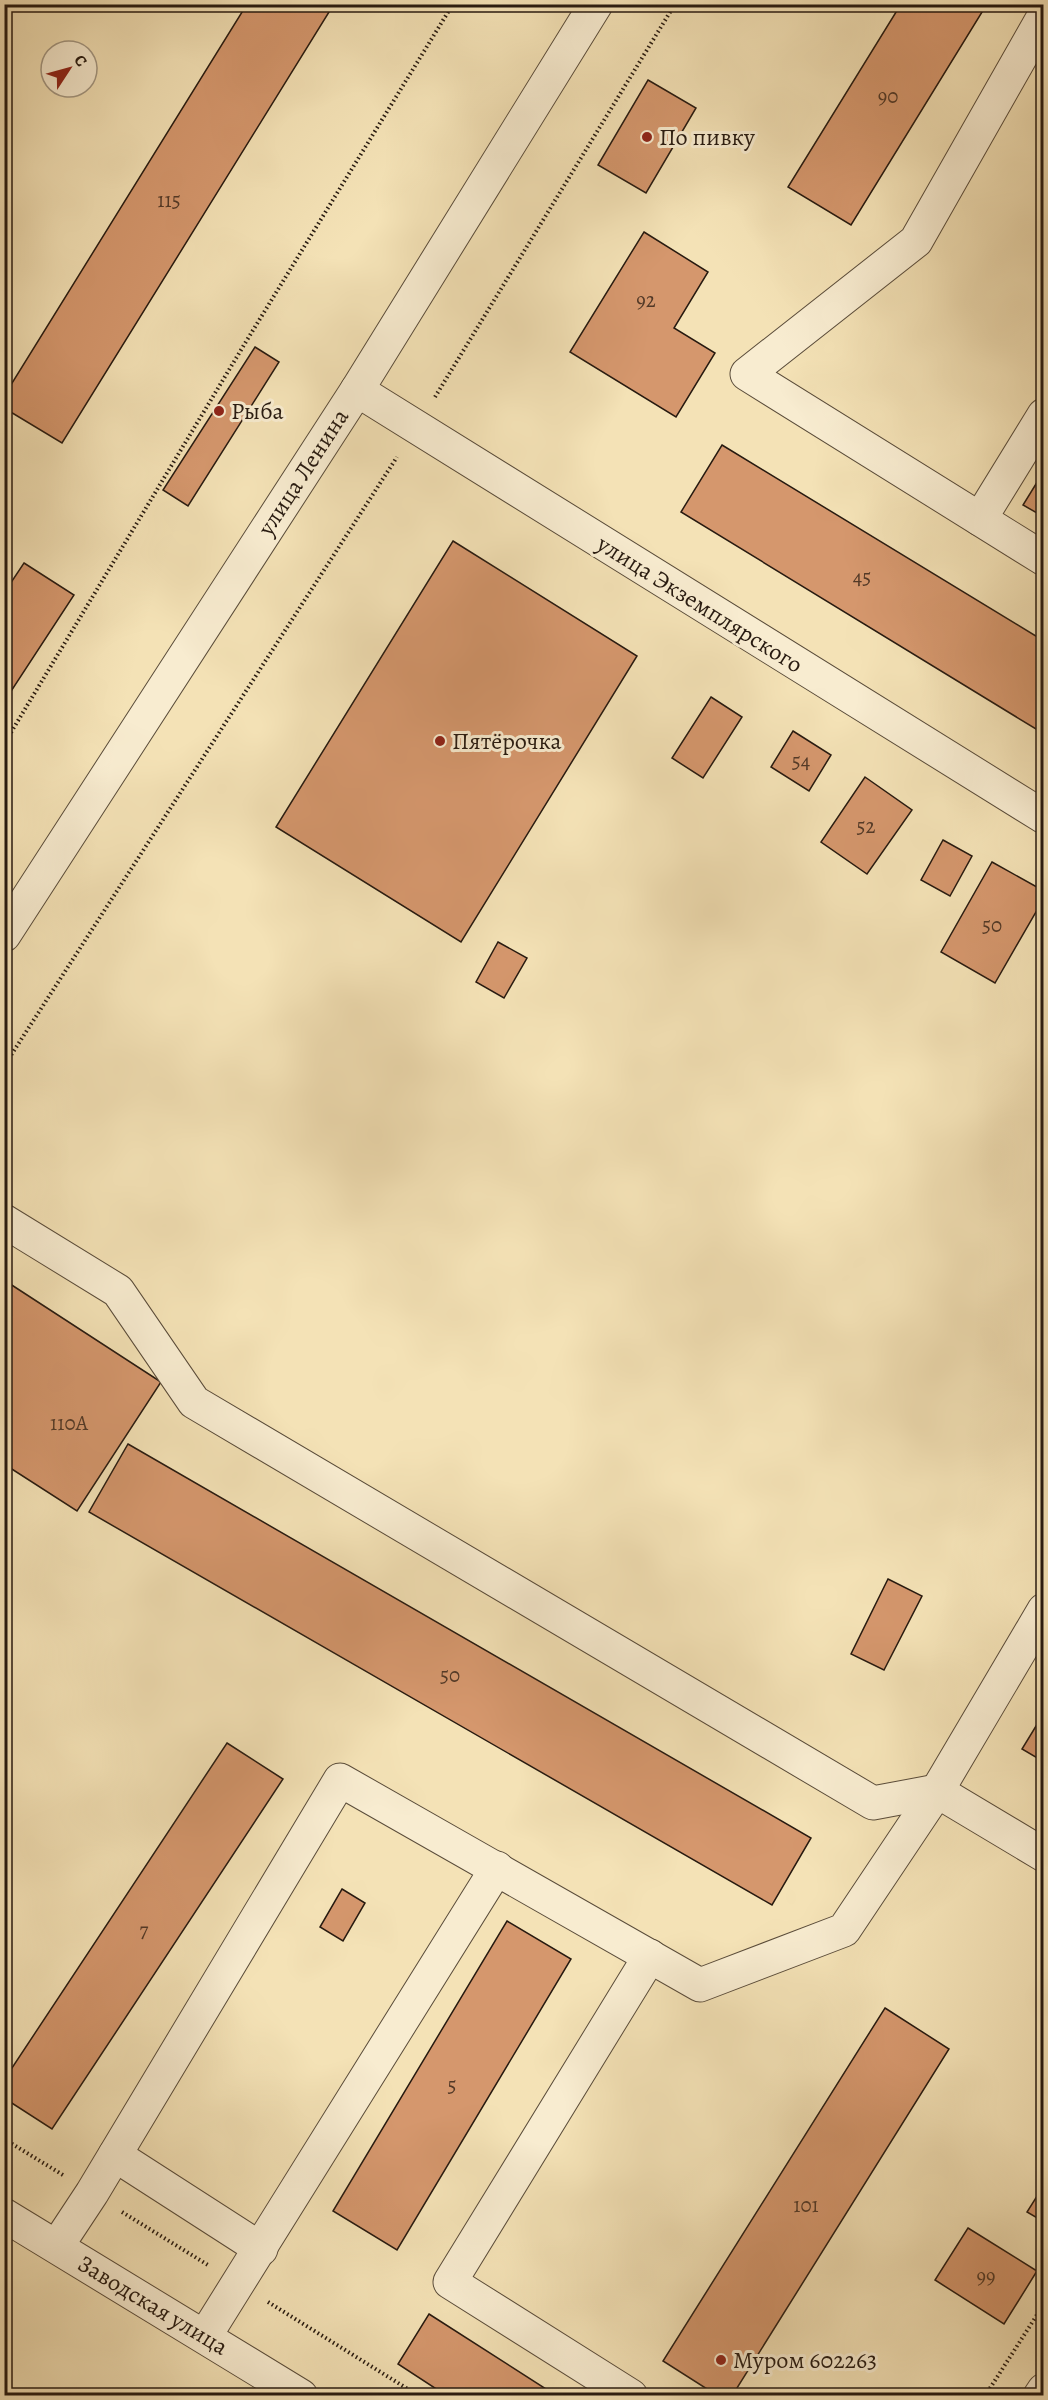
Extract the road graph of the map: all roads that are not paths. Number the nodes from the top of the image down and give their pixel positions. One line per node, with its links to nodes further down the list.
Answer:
1 (596, 4): 3 (street, улица Ленина)
2 (1044, 16): 5 (street)
3 (357, 390): 7 (street, улица Экземплярского); 8 (street, улица Ленина)
4 (1044, 416): 5 (street)
5 (980, 519): 6 (street)
6 (1044, 559)
7 (1044, 817)
8 (4, 935)
9 (4, 1221): 11 (street)
10 (1044, 1610): 11 (street)
11 (937, 1791): 12 (street); 14 (street)
12 (1044, 1855)
13 (497, 1868): 14 (street); 15 (street); 18 (street)
14 (650, 1956): 22 (street)
15 (115, 2155): 17 (street); 18 (street)
16 (4, 2214): 17 (street, Заводская улица)
17 (57, 2246): 19 (street, Заводская улица)
18 (261, 2250): 19 (street)
19 (205, 2336): 21 (street, Заводская улица)
20 (1044, 2390): 23 (street)
21 (301, 2396)
22 (631, 2396)
23 (1040, 2396)

